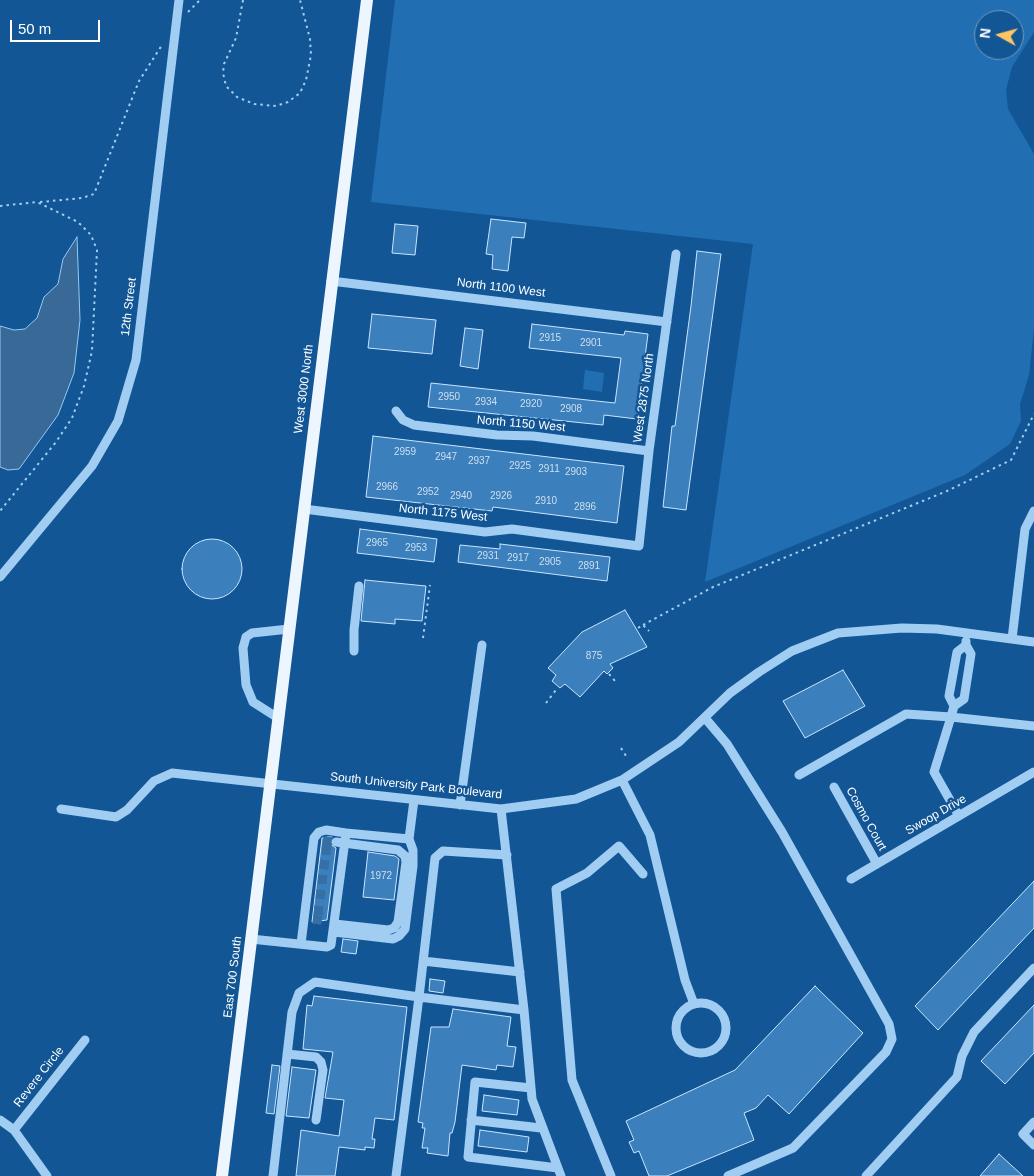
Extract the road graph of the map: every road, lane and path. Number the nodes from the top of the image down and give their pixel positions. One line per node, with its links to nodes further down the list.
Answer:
1 (179, 0): 6 (street, 12th Street)
2 (200, 0): 6 (path)
3 (243, 0): 4 (path)
4 (300, 0)
5 (367, 0): 11 (main road, West 3000 North)
6 (175, 25): 20 (street, 12th Street)
7 (164, 42): 8 (path)
8 (37, 202): 9 (path); 17 (path)
9 (0, 206)
10 (676, 254): 12 (street, West 2875 North)
11 (331, 281): 12 (street, North 1100 West); 16 (main road, West 3000 North)
12 (667, 322): 15 (street, West 2875 North)
13 (396, 411): 15 (street, North 1150 West)
14 (1034, 414): 23 (path)
15 (649, 450): 19 (street, West 2875 North)
16 (304, 509): 19 (street, North 1175 West); 25 (main road, West 3000 North)
17 (0, 511)
18 (1034, 511): 29 (street)
19 (639, 546)
20 (0, 577)
21 (430, 585): 28 (path)
22 (359, 586): 33 (street)
23 (644, 625): 24 (path); 26 (path)
24 (638, 628)
25 (289, 629): 40 (main road, West 3000 North); 40 (street)
26 (649, 630)
27 (968, 633): 29 (street, South University Park Boulevard); 32 (street); 41 (street, South University Park Boulevard)
28 (423, 638)
29 (1012, 639): 30 (street, South University Park Boulevard)
30 (1034, 642)
31 (482, 645): 51 (street)
32 (966, 645): 38 (street); 38 (street)
33 (354, 651)
34 (609, 674): 35 (path)
35 (615, 681)
36 (556, 690): 37 (path)
37 (546, 703)
38 (954, 706): 39 (street)
39 (951, 717): 42 (street); 46 (street); 54 (street)
40 (278, 718): 48 (main road, West 3000 North)
41 (705, 718): 47 (street, South University Park Boulevard); 87 (street)
42 (1034, 726)
43 (621, 748): 44 (path)
44 (628, 759)
45 (1034, 772): 54 (street, Swoop Drive)
46 (799, 775)
47 (622, 780): 53 (street, South University Park Boulevard); 69 (street)
48 (271, 782): 50 (street, South University Park Boulevard); 52 (street, South University Park Boulevard); 63 (main road, East 700 South)
49 (834, 787): 59 (street, Cosmo Court)
50 (414, 800): 51 (street, South University Park Boulevard); 56 (street)
51 (460, 806): 53 (street, South University Park Boulevard)
52 (62, 809)
53 (501, 809): 58 (street)
54 (959, 816): 59 (street, Swoop Drive)
55 (346, 833): 56 (street); 57 (street); 64 (street)
56 (409, 839): 62 (street)
57 (340, 847): 62 (street); 62 (street)
58 (507, 855): 65 (street); 67 (street)
59 (877, 864): 61 (street, Swoop Drive)
60 (643, 874): 86 (street)
61 (850, 880)
62 (332, 920): 64 (street)
63 (251, 939): 64 (street); 83 (main road, East 700 South)
64 (301, 944)
65 (423, 961): 67 (street); 68 (street)
66 (1034, 968): 88 (street)
67 (520, 972): 70 (street)
68 (419, 997): 70 (street); 72 (street); 85 (street)
69 (694, 1004): 69 (street)
70 (524, 1010): 73 (street)
71 (85, 1040): 79 (street, Revere Circle)
72 (287, 1054): 75 (street); 84 (street)
73 (531, 1088): 76 (street); 78 (street)
74 (0, 1120): 79 (street)
75 (316, 1120)
76 (471, 1120): 78 (street); 81 (street)
77 (1034, 1122): 80 (street)
78 (541, 1128): 81 (street)
79 (14, 1130): 82 (street)
80 (1034, 1145)
81 (559, 1172)
82 (47, 1176)
83 (222, 1176)
84 (273, 1176)
85 (396, 1176)
86 (612, 1176)
87 (728, 1176)
88 (866, 1176)

